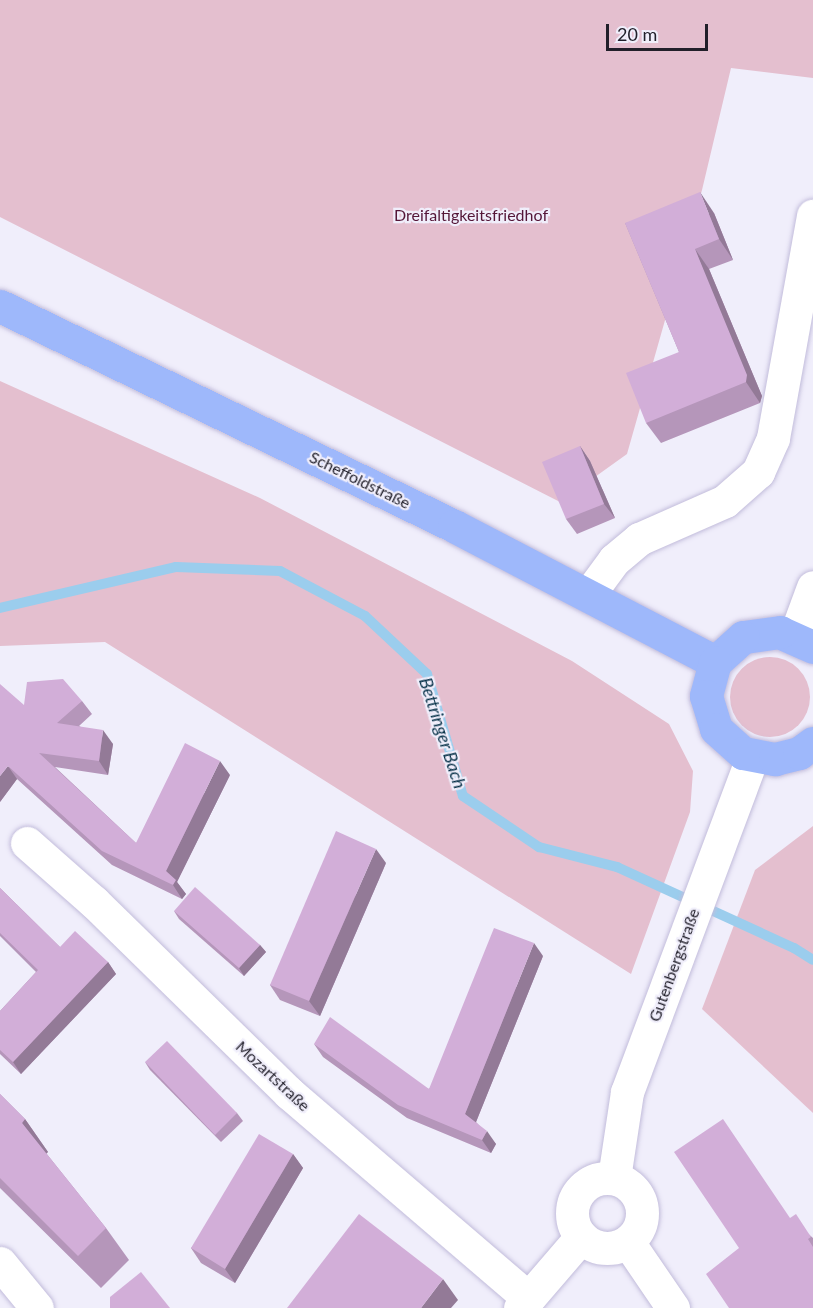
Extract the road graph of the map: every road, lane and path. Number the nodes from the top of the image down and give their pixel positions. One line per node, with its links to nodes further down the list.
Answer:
1 (813, 216): 4 (street)
2 (0, 306): 4 (main road, Scheffoldstraße)
3 (813, 587): 5 (street)
4 (589, 594): 6 (main road, Scheffoldstraße)
5 (804, 642): 6 (main road)
6 (715, 662): 8 (main road)
7 (813, 743): 8 (main road)
8 (752, 757): 10 (street, Gutenbergstraße)
9 (27, 843): 14 (street, Mozartstraße)
10 (614, 1178): 11 (street); 12 (street)
11 (581, 1237): 12 (street); 14 (street, Mozartstraße)
12 (628, 1242): 16 (street)
13 (0, 1263): 15 (street)
14 (524, 1303)
15 (37, 1308)
16 (673, 1308)

